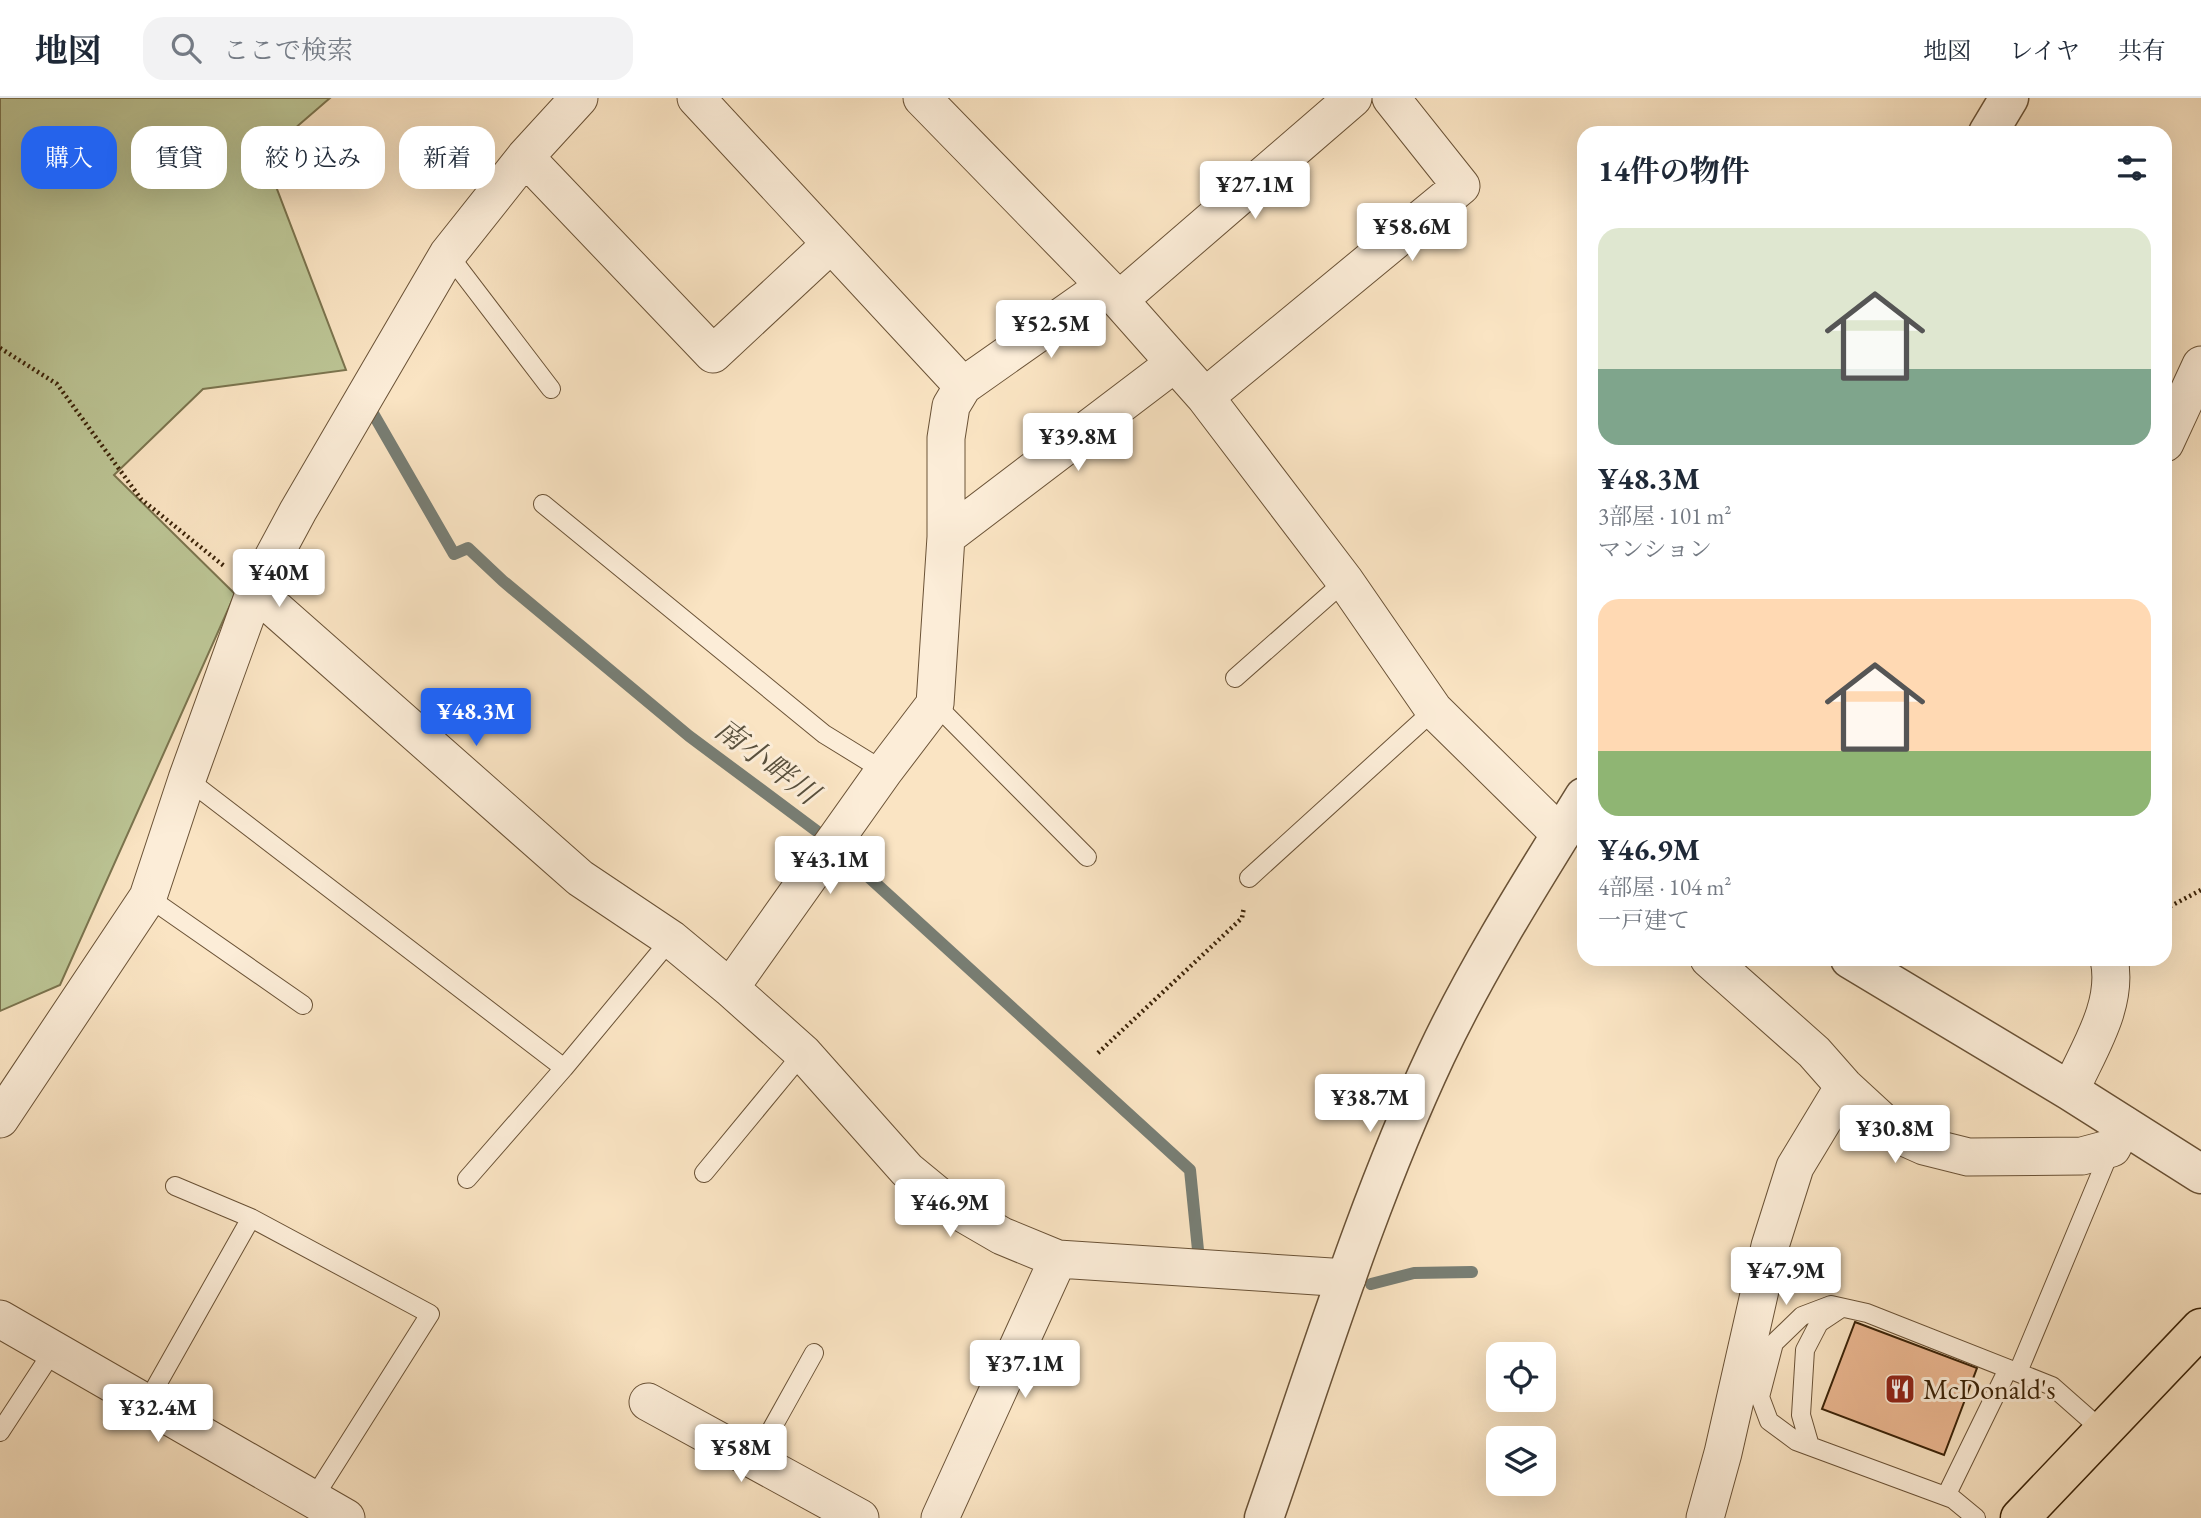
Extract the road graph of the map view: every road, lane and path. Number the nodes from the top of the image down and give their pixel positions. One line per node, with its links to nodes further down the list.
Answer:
1 (579, 98): 8 (street)
2 (696, 98): 9 (street)
3 (922, 98): 11 (street)
4 (1353, 98): 11 (street)
5 (1391, 98): 17 (street)
6 (2009, 98): 7 (street)
7 (1992, 126)
8 (525, 158): 9 (street); 10 (street)
9 (831, 244): 15 (street)
10 (448, 254): 16 (lane); 22 (street)
11 (1112, 293): 13 (street); 15 (street)
12 (0, 348): 22 (path)
13 (1175, 363): 17 (street); 20 (street)
14 (2201, 365): 18 (street)
15 (963, 386): 20 (street)
16 (551, 389)
17 (1205, 397): 21 (street)
18 (2172, 428)
19 (543, 504): 26 (lane)
20 (946, 537): 24 (street)
21 (1345, 581): 23 (lane); 25 (street)
22 (255, 591): 27 (street); 35 (street)
23 (1235, 678)
24 (935, 704): 26 (street); 30 (lane)
25 (1434, 710): 29 (street); 31 (lane)
26 (884, 771): 39 (street)
27 (187, 779): 33 (street); 43 (lane)
28 (1577, 809): 29 (street)
29 (1561, 835): 54 (street)
30 (1087, 857)
31 (1249, 878): 42 (path)
32 (2201, 890): 34 (path)
33 (148, 897): 40 (lane); 46 (street)
34 (2172, 905)
35 (671, 939): 39 (street); 43 (lane)
36 (1717, 966): 44 (street)
37 (1862, 966): 45 (street)
38 (2111, 966): 45 (street)
39 (730, 988): 41 (street)
40 (303, 1005)
41 (803, 1053): 48 (lane); 53 (street)
42 (1098, 1053)
43 (564, 1068): 50 (lane)
44 (1844, 1086): 47 (street); 73 (street)
45 (2070, 1091): 47 (street)
46 (0, 1119)
47 (2118, 1137): 49 (street); 60 (lane)
48 (704, 1173)
49 (2201, 1174)
50 (467, 1179)
51 (175, 1186): 52 (lane)
52 (251, 1219): 62 (lane); 68 (lane)
53 (1058, 1259): 54 (street); 71 (street)
54 (1347, 1278): 72 (street)
55 (1843, 1307): 60 (lane); 65 (lane); 65 (lane)
56 (0, 1319): 58 (street)
57 (2201, 1328): 63 (highway)
58 (53, 1351): 62 (street); 64 (lane)
59 (814, 1353): 66 (lane)
60 (2013, 1371): 63 (lane); 67 (lane)
61 (648, 1402): 66 (street)
62 (146, 1404): 68 (street)
63 (2103, 1431): 75 (highway)
64 (0, 1432)
65 (1811, 1446): 67 (lane)
66 (755, 1459): 70 (street)
67 (1946, 1496): 74 (lane)
68 (313, 1499): 69 (street)
69 (346, 1518)
70 (860, 1518)
71 (940, 1518)
72 (1264, 1518)
73 (1705, 1518)
74 (1976, 1518)
75 (2020, 1518)

